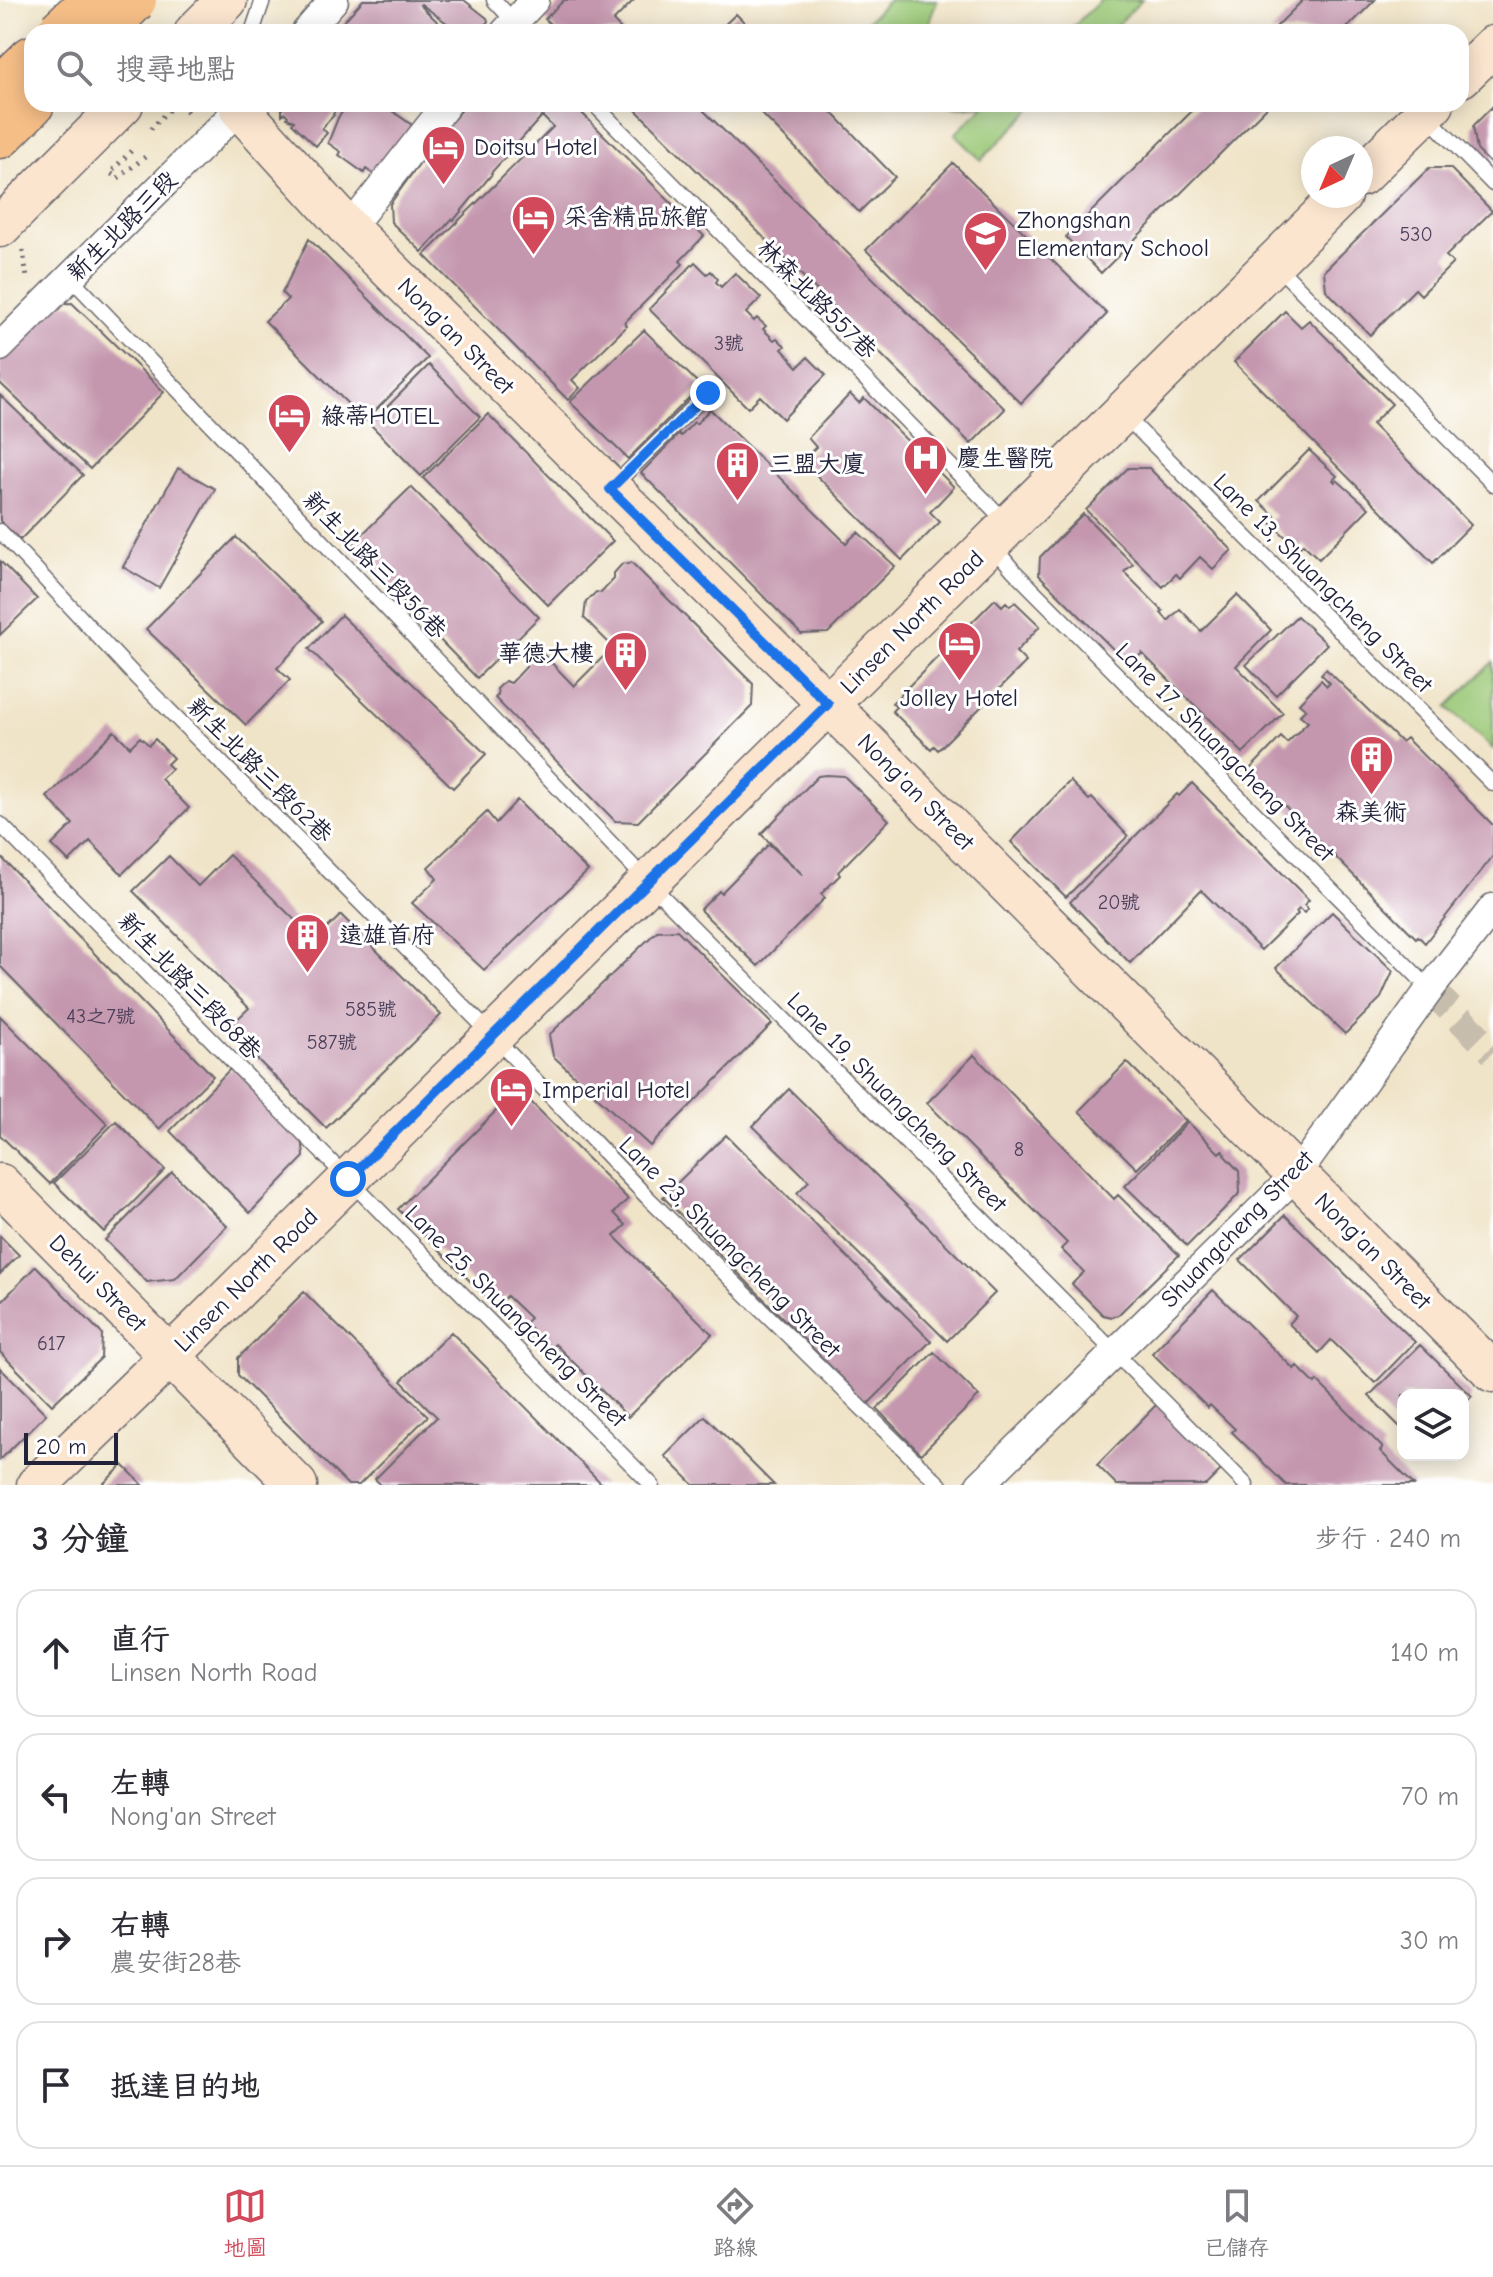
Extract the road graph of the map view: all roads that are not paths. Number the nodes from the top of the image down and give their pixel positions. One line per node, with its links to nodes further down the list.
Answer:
1 (78, 0): 9 (highway)
2 (93, 0): 10 (highway, bridge)
3 (134, 0): 11 (highway, bridge)
4 (227, 0): 12 (street)
5 (263, 0): 13 (lane)
6 (334, 0): 14 (street)
7 (494, 0): 15 (lane)
8 (535, 0): 16 (street)
9 (62, 24)
10 (65, 24)
11 (111, 24)
12 (203, 24)
13 (255, 24)
14 (313, 24)
15 (511, 24)
16 (518, 24)
17 (1493, 46): 19 (street)
18 (24, 66): 20 (highway)
19 (1469, 69)
20 (0, 89)
21 (24, 112): 29 (highway)
22 (116, 112): 34 (street)
23 (235, 112): 36 (street, 新生北路三段)
24 (246, 112): 33 (street, Nong'an Street)
25 (441, 112): 33 (street)
26 (602, 112): 43 (lane, 林森北路557巷)
27 (1426, 112): 30 (street)
28 (1432, 112): 31 (lane)
29 (0, 136)
30 (1373, 164)
31 (1493, 184)
32 (1329, 208): 35 (street, Linsen North Road)
33 (349, 229): 41 (street, Nong'an Street)
34 (11, 236)
35 (1274, 263): 39 (street, Linsen North Road); 40 (lane)
36 (71, 278): 37 (street, 新生北路三段); 47 (lane, 新生北路三段56巷)
37 (0, 347)
38 (708, 393): 41 (lane)
39 (1122, 413): 43 (street, Linsen North Road); 45 (lane, Lane 13, Shuangcheng Street)
40 (1493, 484)
41 (610, 489): 44 (street, Nong'an Street)
42 (0, 531): 50 (lane, 新生北路三段62巷)
43 (1000, 534): 44 (street, Linsen North Road); 49 (lane, Lane 17, Shuangcheng Street)
44 (828, 704): 47 (street, Linsen North Road); 51 (street, Nong'an Street)
45 (1493, 784)
46 (0, 824): 52 (lane, 新生北路三段68巷)
47 (648, 882): 50 (street, Linsen North Road); 54 (lane, Lane 19, Shuangcheng Street)
48 (1493, 908): 49 (street, Shuangcheng Street)
49 (1430, 989): 51 (street, Shuangcheng Street)
50 (493, 1036): 52 (street, Linsen North Road); 60 (lane, Lane 23, Shuangcheng Street)
51 (1297, 1174): 54 (street, Shuangcheng Street); 56 (street, Nong'an Street)
52 (348, 1179): 55 (street, Linsen North Road); 59 (lane, Lane 25, Shuangcheng Street)
53 (0, 1184): 55 (street, Dehui Street)
54 (1115, 1353): 61 (street, Shuangcheng Street); 62 (lane, Lane 19, Shuangcheng Street)
55 (170, 1356): 57 (street, Linsen North Road); 58 (street, Dehui Street)
56 (1493, 1372)
57 (37, 1485)
58 (297, 1485)
59 (652, 1485)
60 (940, 1485)
61 (980, 1485)
62 (1246, 1485)

